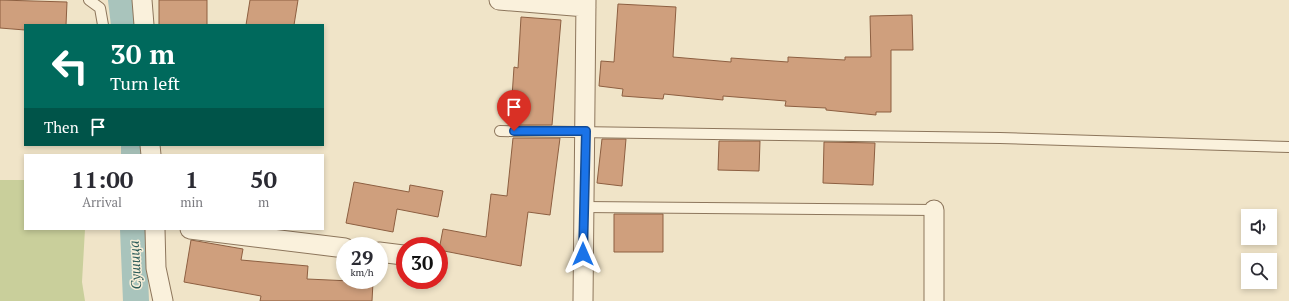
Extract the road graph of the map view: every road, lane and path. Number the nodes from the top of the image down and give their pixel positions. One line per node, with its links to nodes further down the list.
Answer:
1 (89, 0): 5 (lane)
2 (142, 0): 6 (street)
3 (499, 0): 4 (street)
4 (586, 3): 8 (street)
5 (103, 24)
6 (144, 24)
7 (500, 131): 8 (lane)
8 (586, 131): 9 (lane); 10 (street)
9 (1289, 148)
10 (583, 208): 11 (lane); 16 (street)
11 (934, 210): 17 (street)
12 (155, 230): 15 (street)
13 (198, 230): 14 (street)
14 (336, 247)
15 (163, 301)
16 (583, 301)
17 (934, 301)

